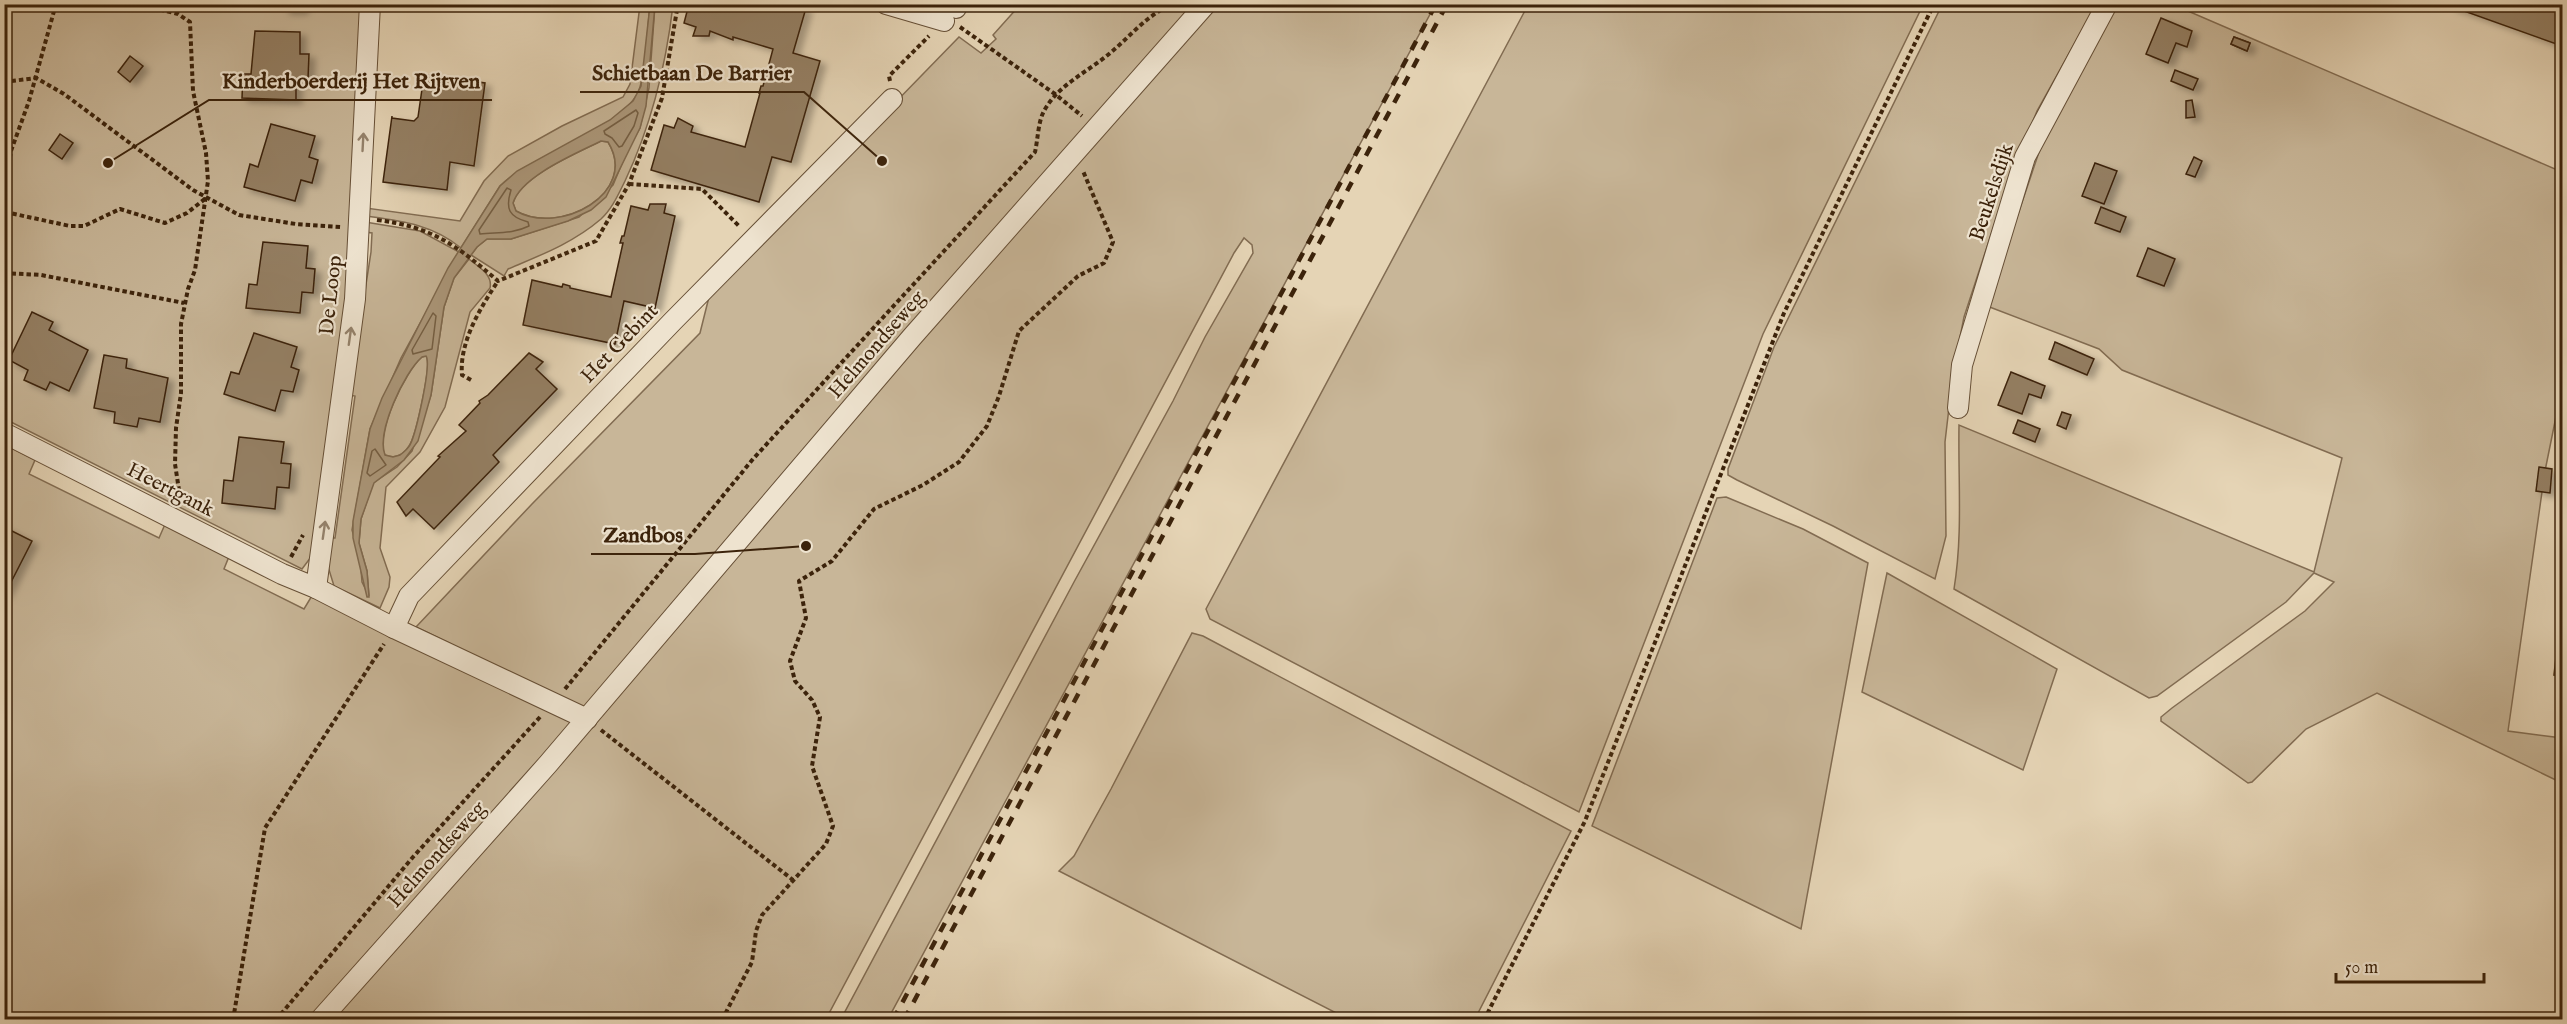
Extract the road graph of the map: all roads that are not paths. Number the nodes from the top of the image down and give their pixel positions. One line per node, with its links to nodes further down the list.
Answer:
1 (370, 4): 9 (street, De Loop, one-way to 1)
2 (886, 4): 5 (street)
3 (1206, 4): 11 (street, Helmondseweg)
4 (2108, 4): 7 (street, Beukelsdijk)
5 (952, 11)
6 (892, 99): 10 (street, Het Gebint)
7 (1958, 408)
8 (4, 433): 9 (street, Heertgank)
9 (316, 588): 10 (street)
10 (394, 628): 11 (street)
11 (586, 719): 12 (street, Helmondseweg)
12 (320, 1020)

